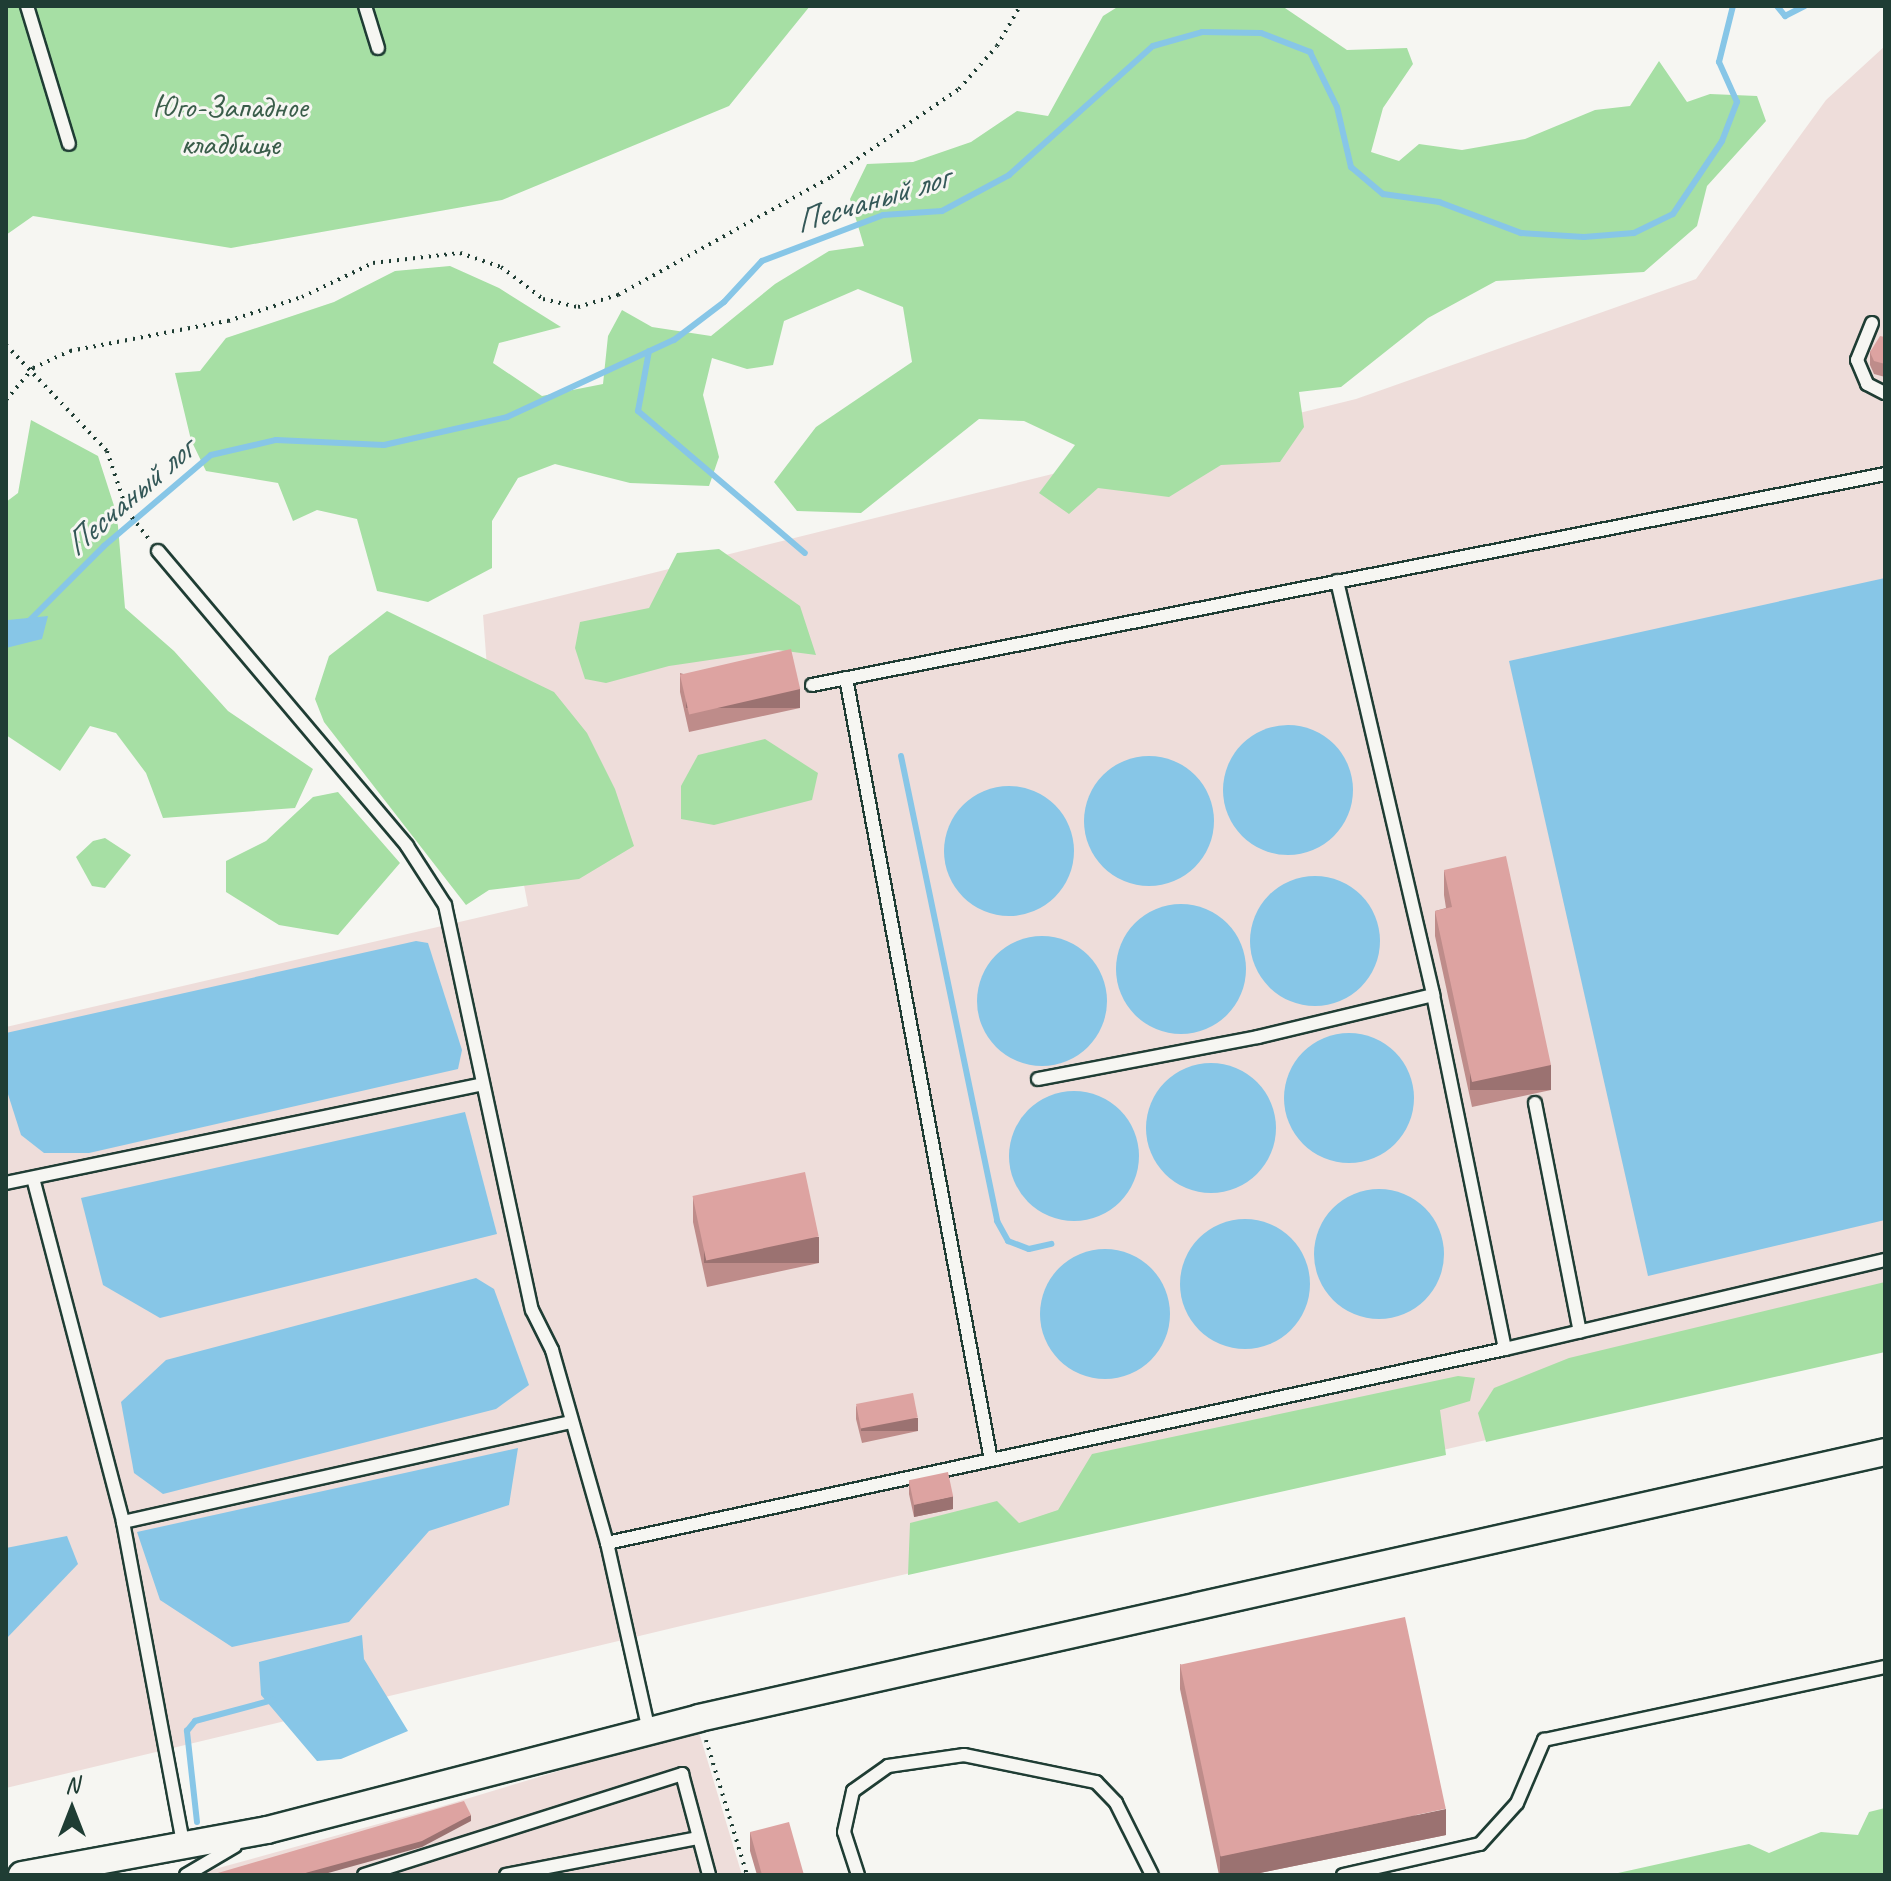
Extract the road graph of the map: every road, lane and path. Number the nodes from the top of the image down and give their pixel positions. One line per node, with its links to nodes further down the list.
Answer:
1 (27, 6): 5 (lane)
2 (365, 6): 4 (lane)
3 (1020, 6): 8 (path)
4 (378, 48)
5 (69, 144)
6 (1872, 323): 9 (lane)
7 (6, 345): 8 (path)
8 (33, 368): 10 (path); 12 (path)
9 (1885, 393)
10 (6, 400)
11 (1885, 474): 13 (lane)
12 (158, 551): 18 (lane)
13 (1337, 581): 14 (lane); 16 (lane)
14 (846, 678): 15 (lane); 27 (lane)
15 (812, 685)
16 (1433, 995): 17 (lane); 24 (lane)
17 (1038, 1079)
18 (482, 1084): 20 (lane); 25 (lane)
19 (1535, 1103): 23 (lane)
20 (33, 1178): 21 (lane); 28 (lane)
21 (6, 1183)
22 (1885, 1260): 23 (lane)
23 (1580, 1332): 24 (lane)
24 (1505, 1349): 27 (lane)
25 (570, 1422): 28 (lane); 29 (lane)
26 (1885, 1452): 31 (street)
27 (991, 1460): 29 (lane)
28 (123, 1522): 35 (lane)
29 (607, 1543): 32 (lane)
30 (1885, 1667): 45 (lane)
31 (699, 1718): 32 (street); 42 (path)
32 (649, 1731): 33 (street)
33 (267, 1830): 35 (street); 38 (lane)
34 (698, 1838): 36 (lane); 40 (lane); 41 (lane)
35 (183, 1843): 37 (street)
36 (411, 1869): 39 (lane)
37 (22, 1875)
38 (186, 1875)
39 (364, 1875)
40 (506, 1875)
41 (709, 1875)
42 (747, 1875)
43 (858, 1875): 44 (lane)
44 (1152, 1875)
45 (1343, 1875)

